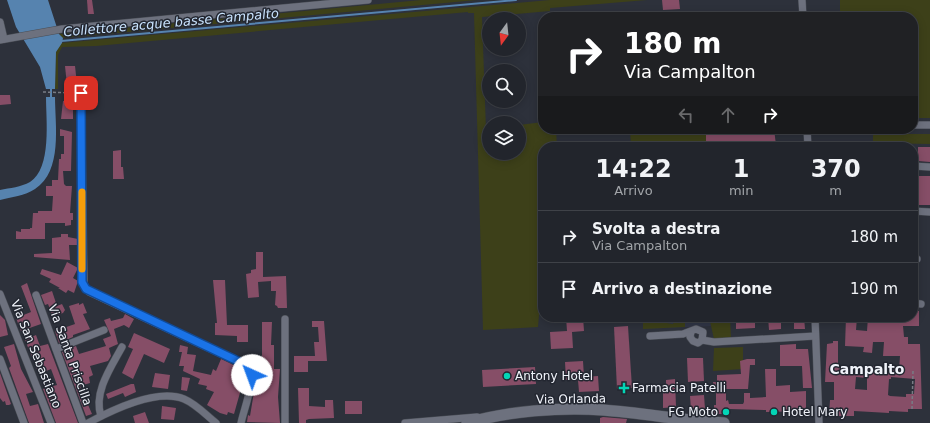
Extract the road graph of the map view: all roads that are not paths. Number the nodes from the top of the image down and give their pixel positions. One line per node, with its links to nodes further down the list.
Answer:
1 (368, 0): 5 (street)
2 (802, 0): 3 (street)
3 (803, 12)
4 (0, 22): 5 (street)
5 (2, 39)
6 (81, 93): 34 (street)
7 (918, 125): 8 (street)
8 (930, 126)
9 (918, 166): 10 (street)
10 (930, 167)
11 (918, 211): 12 (street)
12 (930, 212)
13 (0, 294): 30 (street, Via San Sebastiano)
14 (36, 295): 23 (street, Via Santa Priscilla)
15 (918, 304): 16 (street)
16 (921, 304)
17 (285, 320): 35 (street)
18 (814, 322): 21 (street)
19 (104, 330): 23 (street)
20 (650, 336): 21 (street)
21 (815, 336): 41 (street)
22 (122, 347): 25 (street)
23 (56, 349): 31 (street, Via Santa Priscilla)
24 (0, 358): 29 (street)
25 (101, 416): 32 (street); 33 (street)
26 (486, 417): 27 (street); 39 (main road, Via Orlanda); 40 (main road, Via Orlanda)
27 (434, 420): 28 (street); 38 (street)
28 (413, 422): 36 (street); 37 (street)
29 (24, 423)
30 (51, 423)
31 (83, 423)
32 (88, 423)
33 (216, 423)
34 (241, 423)
35 (285, 423)
36 (405, 423)
37 (425, 423)
38 (441, 423)
39 (467, 423)
40 (724, 423)
41 (819, 423)

